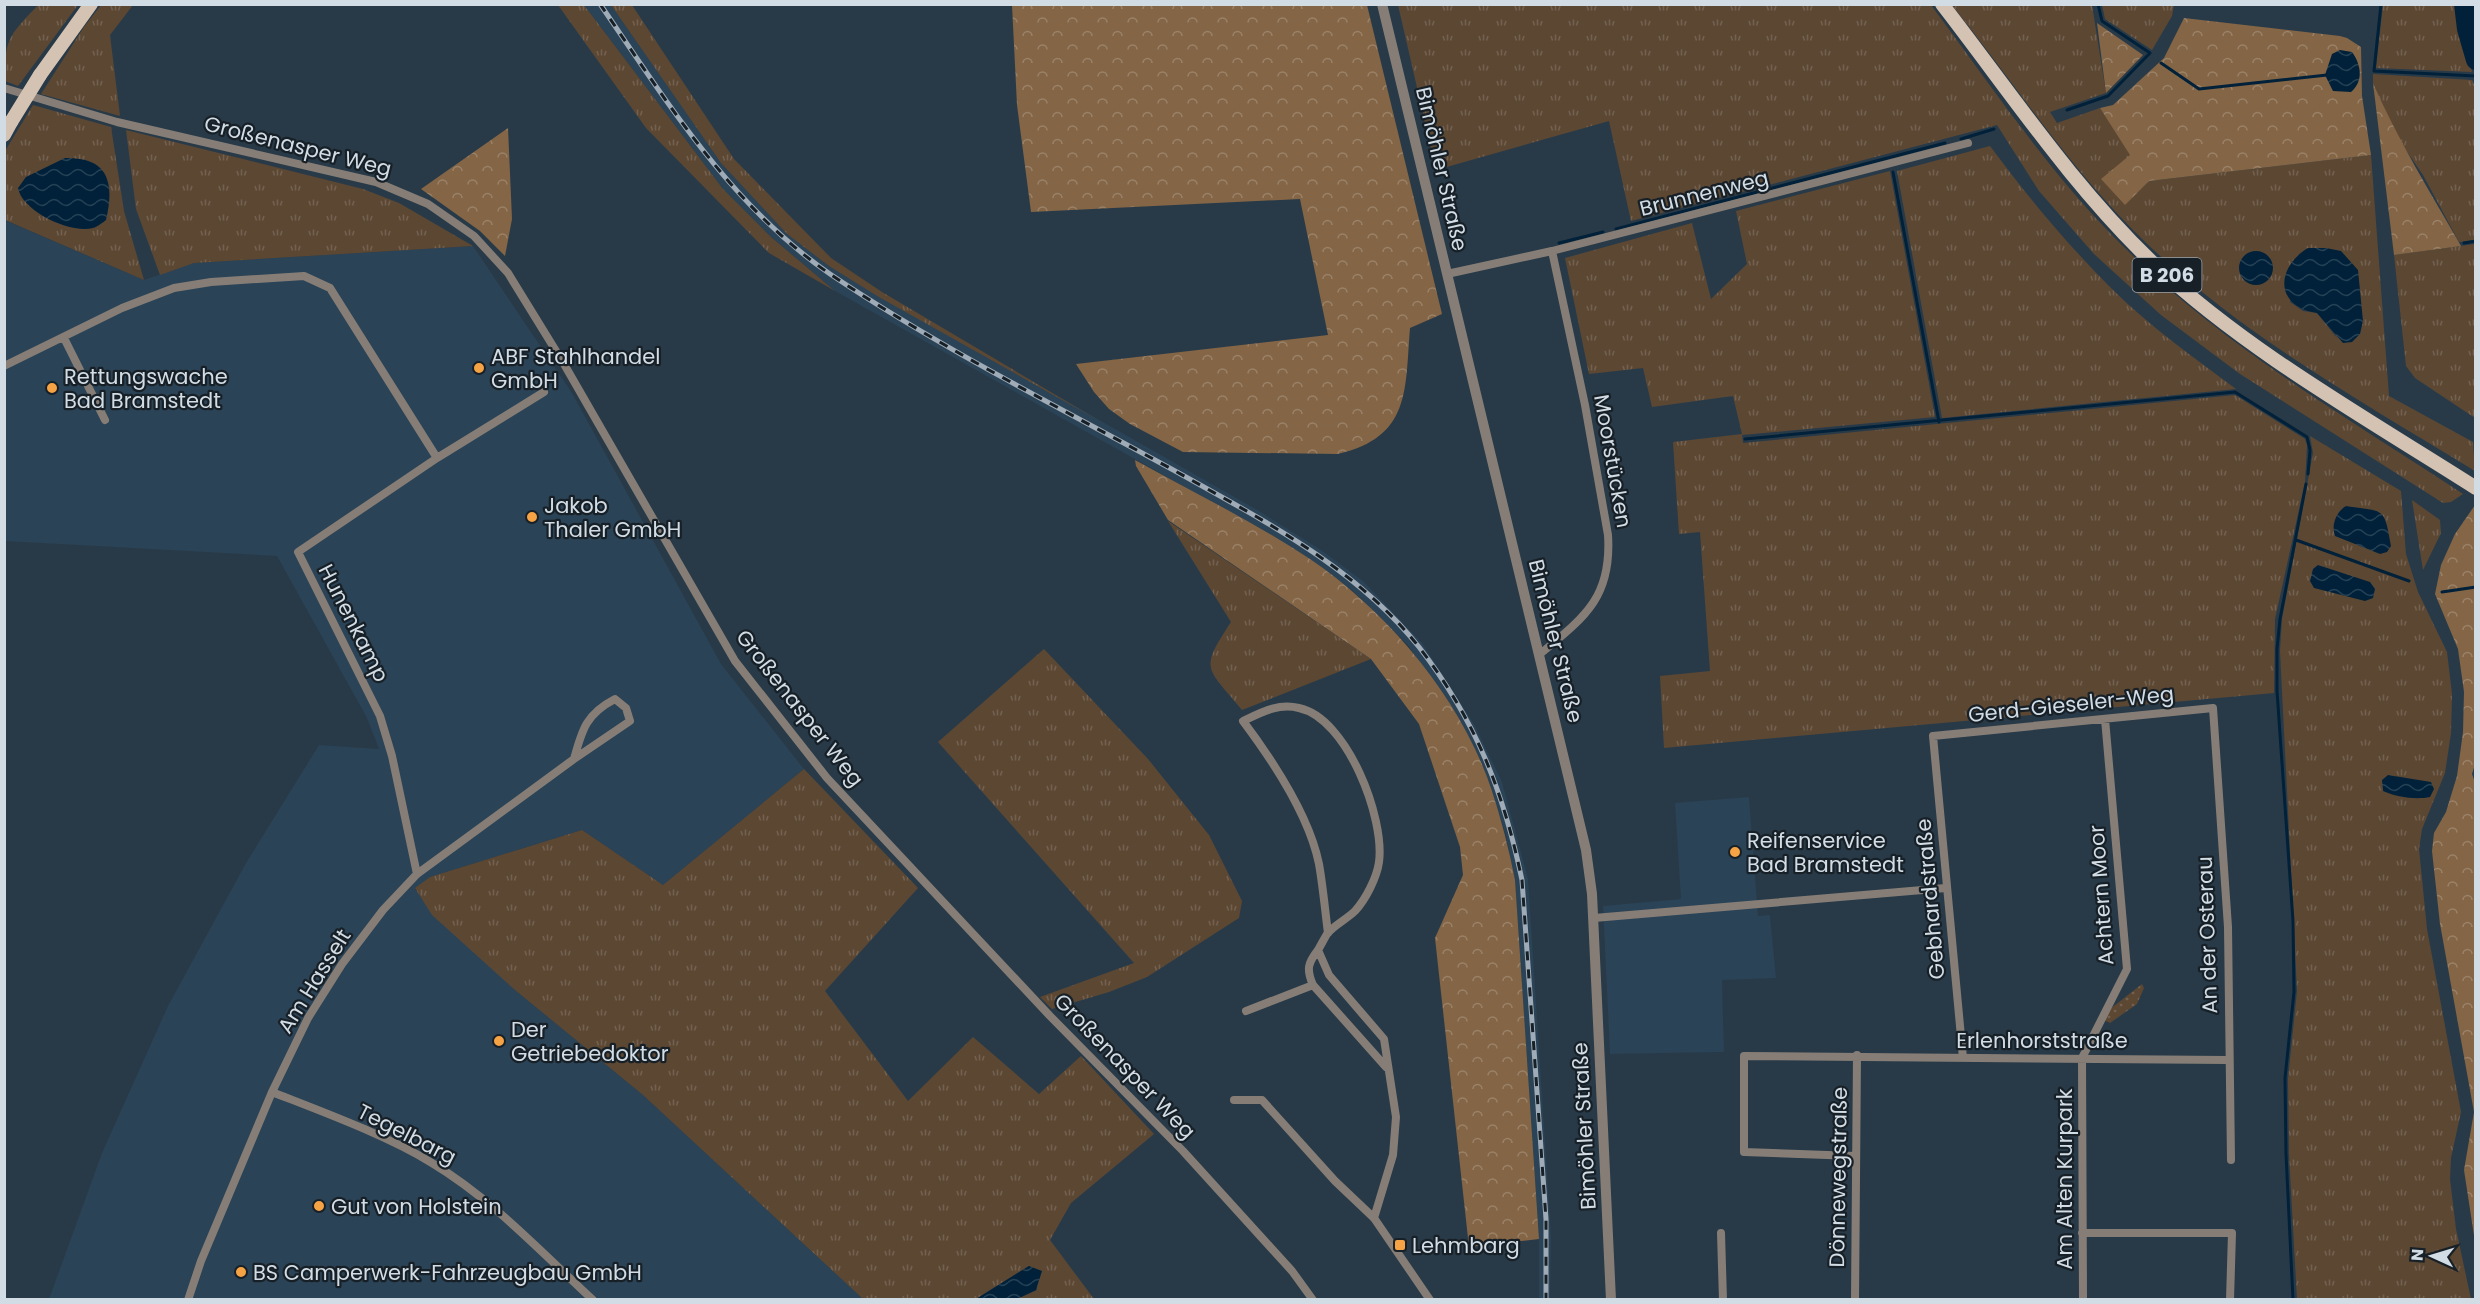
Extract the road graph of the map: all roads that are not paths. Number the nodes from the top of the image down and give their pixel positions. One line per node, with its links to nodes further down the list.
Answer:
1 (91, 4): 5 (main road, bridge)
2 (1382, 4): 8 (street, Bimöhler Straße)
3 (1942, 4): 14 (main road, B 206)
4 (4, 87): 41 (street, Großenasper Weg)
5 (8, 128)
6 (1968, 143): 7 (street, Brunnenweg)
7 (1552, 250): 8 (street, Brunnenweg); 15 (street, Moorstücken)
8 (1447, 274): 15 (street, Bimöhler Straße)
9 (64, 338): 10 (street); 12 (street); 13 (street)
10 (4, 366)
11 (544, 392): 13 (street, Hunenkamp)
12 (105, 420)
13 (437, 458): 20 (street, Hunenkamp)
14 (2475, 488)
15 (1540, 654): 22 (street, Bimöhler Straße)
16 (2213, 708): 17 (street, Gerd-Gieseler-Weg); 30 (street, An der Osterau)
17 (2105, 719): 18 (street, Gerd-Gieseler-Weg); 29 (street, Achtern Moor)
18 (1933, 736): 21 (street, Gebhardstraße)
19 (574, 759): 19 (street, Am Hasselt); 20 (street, Am Hasselt)
20 (417, 874): 32 (street, Am Hasselt)
21 (1946, 888): 22 (street); 28 (street, Gebhardstraße)
22 (1594, 918): 43 (street, Bimöhler Straße)
23 (1328, 933): 23 (street); 24 (street)
24 (1318, 950): 25 (street); 31 (street)
25 (1313, 985): 26 (street); 31 (street)
26 (1245, 1011)
27 (1857, 1055): 28 (street, Erlenhorststraße); 34 (street, Dönnewegstraße); 34 (street, Erlenhorststraße)
28 (1963, 1058): 29 (street, Erlenhorststraße)
29 (2082, 1058): 30 (street, Erlenhorststraße); 38 (street, Am Alten Kurpark)
30 (2228, 1060): 35 (street, An der Osterau)
31 (1386, 1067): 36 (street)
32 (272, 1092): 39 (street, Am Hasselt); 40 (street, Tegelbarg)
33 (1234, 1100): 36 (street)
34 (1856, 1156): 45 (street, Dönnewegstraße)
35 (2231, 1161)
36 (1374, 1218): 42 (street)
37 (1721, 1233): 44 (street)
38 (2082, 1233): 46 (street, Am Alten Kurpark); 47 (street)
39 (188, 1299)
40 (594, 1299)
41 (1313, 1299)
42 (1430, 1299)
43 (1611, 1299)
44 (1723, 1299)
45 (1854, 1299)
46 (2083, 1299)
47 (2230, 1299)

